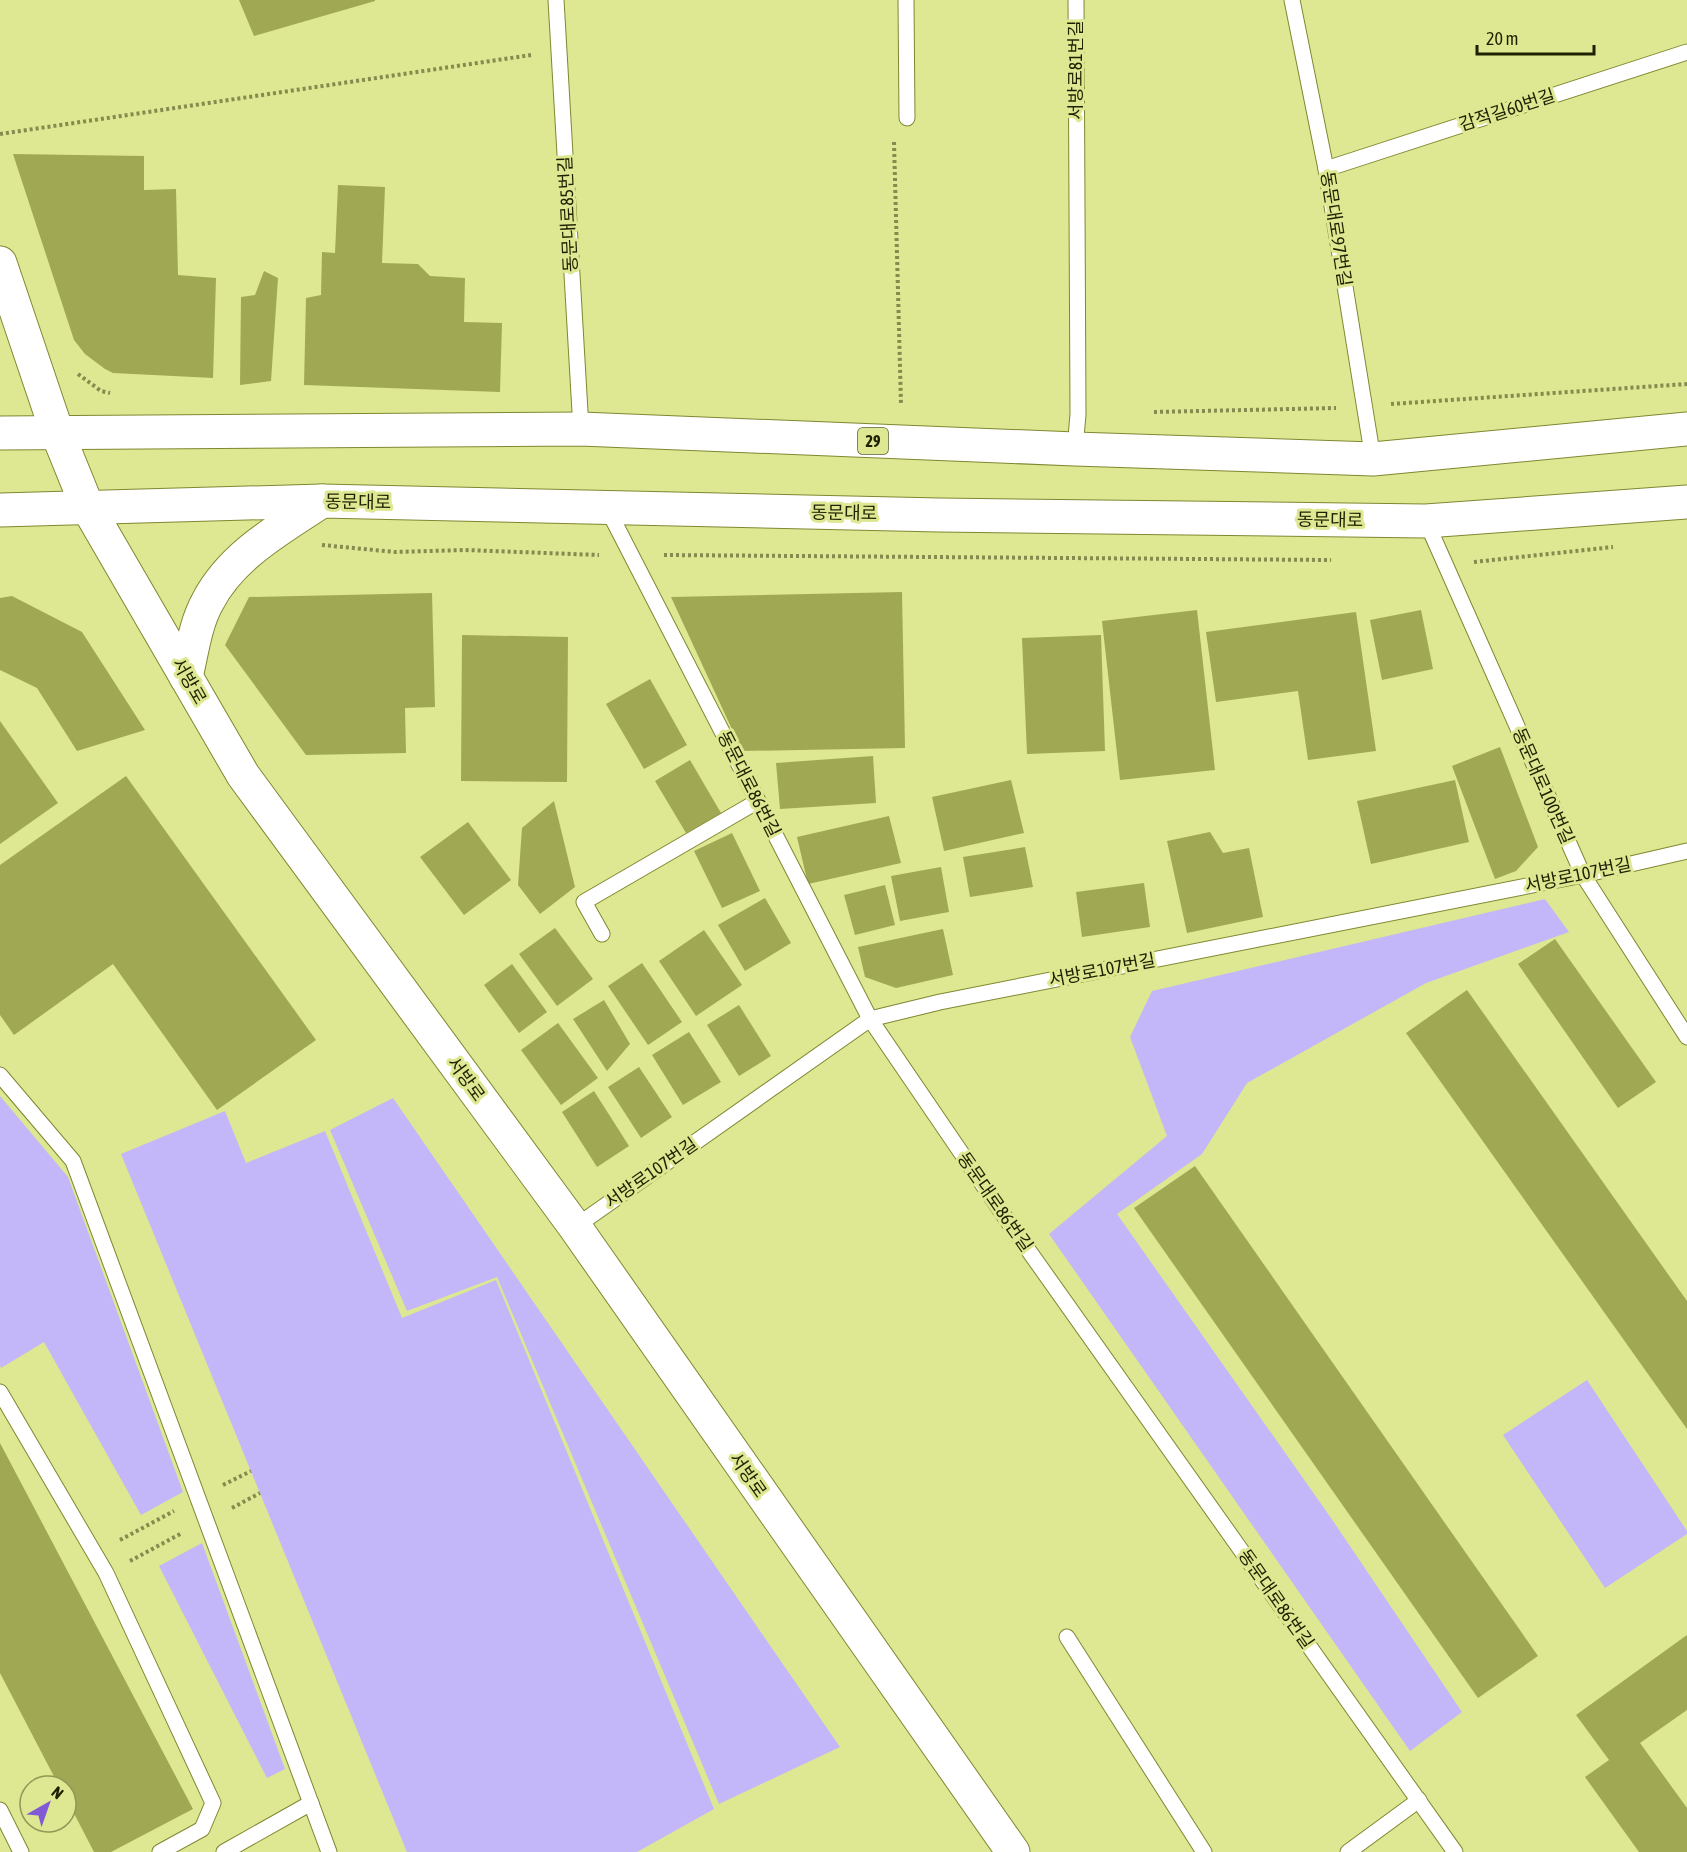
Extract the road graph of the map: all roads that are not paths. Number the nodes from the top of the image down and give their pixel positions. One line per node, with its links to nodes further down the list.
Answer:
1 (556, 0): 9 (lane, 동문대로85번길)
2 (906, 0): 6 (lane)
3 (1076, 0): 13 (lane, 서방로81번길)
4 (1292, 0): 7 (lane, 동문대로97번길)
5 (1687, 52): 7 (lane, 감적길60번길)
6 (907, 118)
7 (1326, 169): 14 (lane, 동문대로97번길)
8 (0, 263): 11 (main road, 서방로)
9 (581, 429): 11 (main road, 29); 13 (main road, 29)
10 (1687, 429): 14 (main road, 29)
11 (57, 432): 12 (main road, 29); 17 (main road, 서방로)
12 (0, 433)
13 (1075, 449): 14 (main road, 29)
14 (1372, 459)
15 (322, 501): 17 (main road, 동문대로); 18 (main road, 동문대로); 21 (main road)
16 (1687, 502): 20 (main road, 동문대로)
17 (87, 506): 19 (main road, 동문대로); 21 (main road, 서방로)
18 (607, 508): 20 (main road, 동문대로); 22 (lane, 동문대로86번길)
19 (0, 510)
20 (1426, 521): 24 (lane, 동문대로100번길)
21 (186, 677): 29 (main road, 서방로)
22 (758, 801): 25 (lane); 26 (lane, 동문대로86번길)
23 (1687, 851): 24 (lane, 서방로107번길)
24 (1582, 875): 26 (lane, 서방로107번길); 27 (lane, 동문대로100번길)
25 (602, 934)
26 (870, 1019): 29 (lane, 서방로107번길); 32 (lane, 동문대로86번길)
27 (1687, 1037)
28 (0, 1075): 33 (lane)
29 (575, 1227): 39 (main road, 서방로)
30 (0, 1392): 36 (lane)
31 (1067, 1637): 40 (lane)
32 (1419, 1800): 41 (lane); 42 (lane, 동문대로86번길)
33 (311, 1803): 37 (lane); 38 (lane)
34 (0, 1810): 35 (lane)
35 (21, 1852)
36 (160, 1852)
37 (224, 1852)
38 (329, 1852)
39 (1013, 1852)
40 (1204, 1852)
41 (1348, 1852)
42 (1455, 1852)

